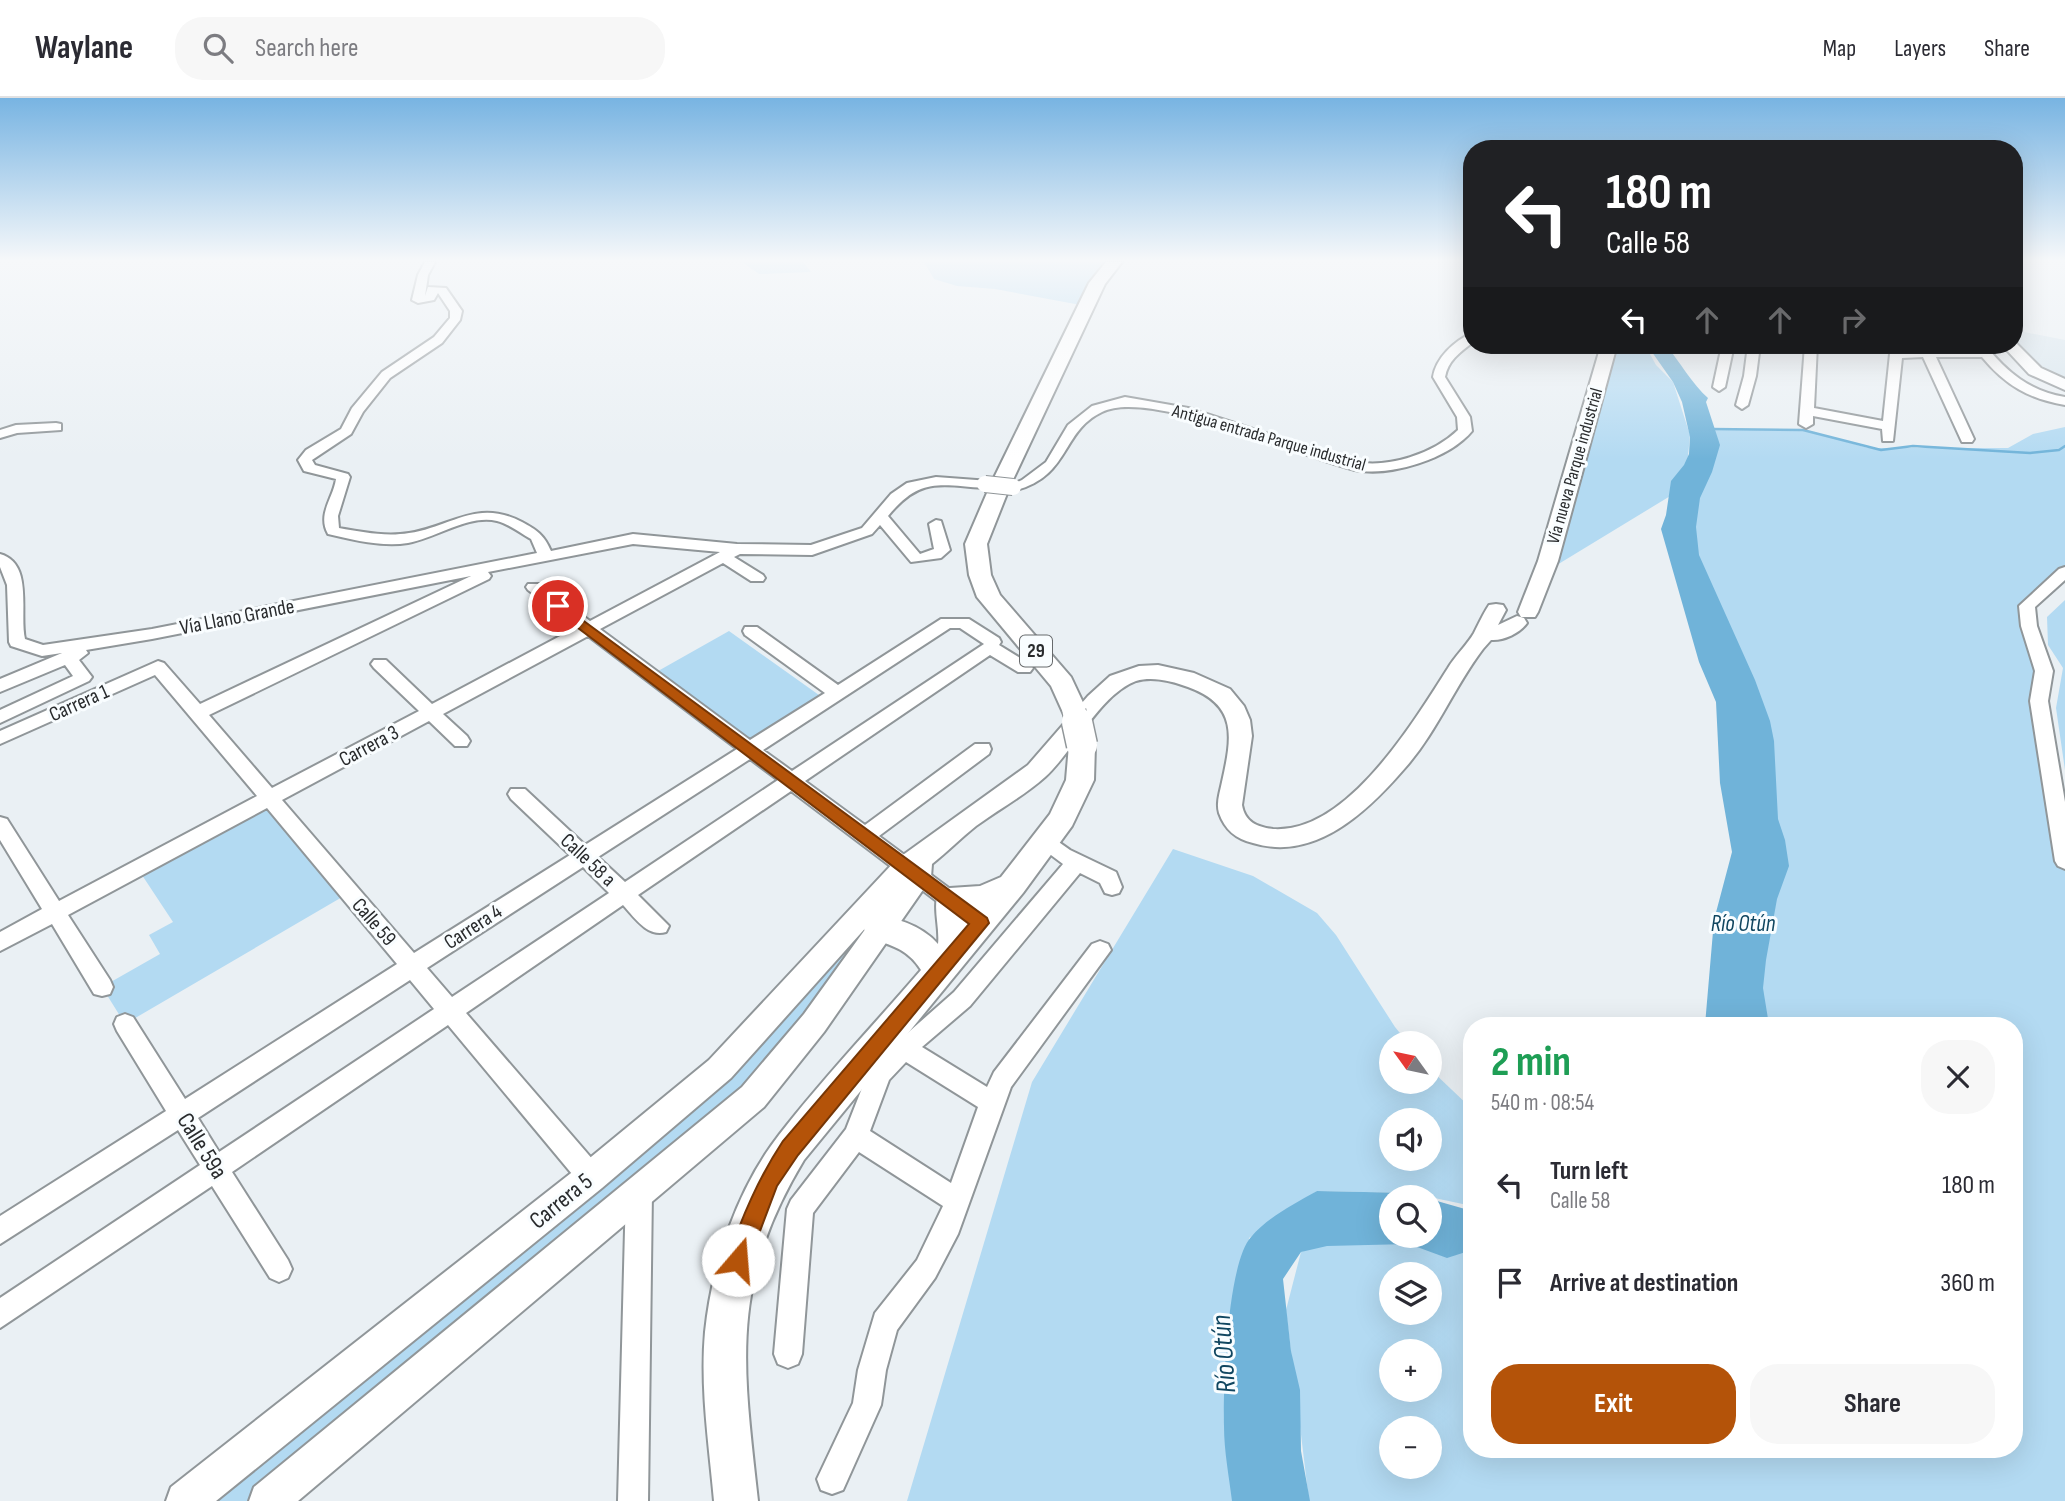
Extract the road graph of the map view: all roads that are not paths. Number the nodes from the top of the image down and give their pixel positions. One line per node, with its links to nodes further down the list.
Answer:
1 (448, 327): 25 (street)
2 (1076, 327): 58 (highway, 29, bridge)
3 (1463, 345): 21 (street, Antigua entrada Parque industrial)
4 (1606, 354): 30 (main road, Vía nueva Parque industrial)
5 (1731, 354): 12 (street)
6 (1748, 354): 12 (street)
7 (1810, 354): 8 (street)
8 (1895, 354)
9 (1928, 354): 19 (street)
10 (1986, 354): 15 (street)
11 (2019, 354): 13 (main road)
12 (1736, 373): 14 (street); 16 (street)
13 (2065, 386)
14 (1719, 387)
15 (2065, 401)
16 (1742, 405)
17 (56, 427): 18 (street)
18 (0, 434)
19 (1967, 439)
20 (985, 484): 21 (street, Antigua entrada Parque industrial, bridge); 22 (street, Vía Llano Grande)
21 (1013, 487)
22 (881, 516): 23 (street); 24 (street, Vía Llano Grande)
23 (936, 524)
24 (730, 553): 25 (street, Vía Llano Grande); 29 (street); 35 (street, Carrera 3)
25 (546, 556): 27 (street, Vía Llano Grande)
26 (0, 559): 38 (street, Vía Llano Grande)
27 (509, 563): 38 (street, Vía Llano Grande); 47 (street)
28 (2065, 572): 61 (street)
29 (757, 578)
30 (1536, 586): 32 (main road); 33 (main road, Vía nueva Parque industrial)
31 (534, 587): 35 (street)
32 (1502, 607): 33 (main road); 37 (main road)
33 (1523, 618): 37 (main road)
34 (947, 623): 39 (street); 45 (street, Carrera 4)
35 (589, 629): 46 (street, Carrera 3); 51 (street)
36 (751, 631): 45 (street)
37 (1486, 633): 62 (main road)
38 (152, 634): 40 (street)
39 (990, 647): 43 (street); 53 (street)
40 (68, 657): 44 (street); 48 (street)
41 (380, 664): 46 (street)
42 (158, 667): 47 (street, Calle 59); 49 (street, Carrera 1)
43 (1024, 668)
44 (0, 686)
45 (837, 693): 51 (street, Carrera 4)
46 (431, 712): 50 (street); 55 (street, Carrera 3)
47 (197, 713): 55 (street, Calle 59)
48 (0, 717)
49 (0, 738)
50 (461, 741)
51 (748, 749): 53 (street); 59 (street, Carrera 4)
52 (982, 749): 57 (street)
53 (790, 781): 57 (street); 65 (street)
54 (518, 794): 59 (street, Calle 58 a)
55 (270, 799): 67 (street, Carrera 3); 74 (street, Calle 59)
56 (0, 824): 67 (street)
57 (864, 836): 62 (street)
58 (1046, 841): 60 (street); 63 (highway, 29)
59 (584, 856): 65 (street, Calle 58 a); 74 (street, Carrera 4)
60 (1077, 861): 64 (street); 78 (street)
61 (2065, 861)
62 (914, 868): 66 (street); 70 (main road, Carrera 5); 84 (main road, Carrera 5)
63 (1012, 885): 66 (highway); 68 (highway, 29)
64 (1112, 887)
65 (624, 894): 69 (street, Calle 58 a); 76 (street)
66 (950, 900): 68 (street); 73 (highway)
67 (55, 912): 71 (street, Carrera 3); 75 (street)
68 (981, 923): 73 (highway, 29)
69 (658, 926)
70 (880, 929): 73 (highway); 85 (main road, Carrera 5)
71 (0, 942)
72 (1100, 950): 80 (street)
73 (945, 965): 79 (highway, 29)
74 (412, 966): 76 (street, Calle 59); 81 (street, Carrera 4)
75 (102, 987)
76 (450, 1011): 83 (street); 84 (street, Calle 59)
77 (125, 1024): 81 (street, Calle 59a)
78 (904, 1048): 79 (street); 80 (street)
79 (871, 1069): 82 (street); 95 (highway, 29)
80 (992, 1103): 86 (street)
81 (182, 1114): 83 (street, Calle 59a); 87 (street, Carrera 4)
82 (856, 1136): 86 (street); 90 (street)
83 (216, 1168): 88 (street, Calle 59a); 89 (street)
84 (591, 1177): 92 (main road, Carrera 5)
85 (639, 1191): 93 (main road, Carrera 5); 94 (street)
86 (957, 1201): 91 (street)
87 (0, 1231)
88 (279, 1269)
89 (0, 1314)
90 (788, 1354)
91 (832, 1479)
92 (185, 1501)
93 (268, 1501)
94 (633, 1501)
95 (736, 1501)

